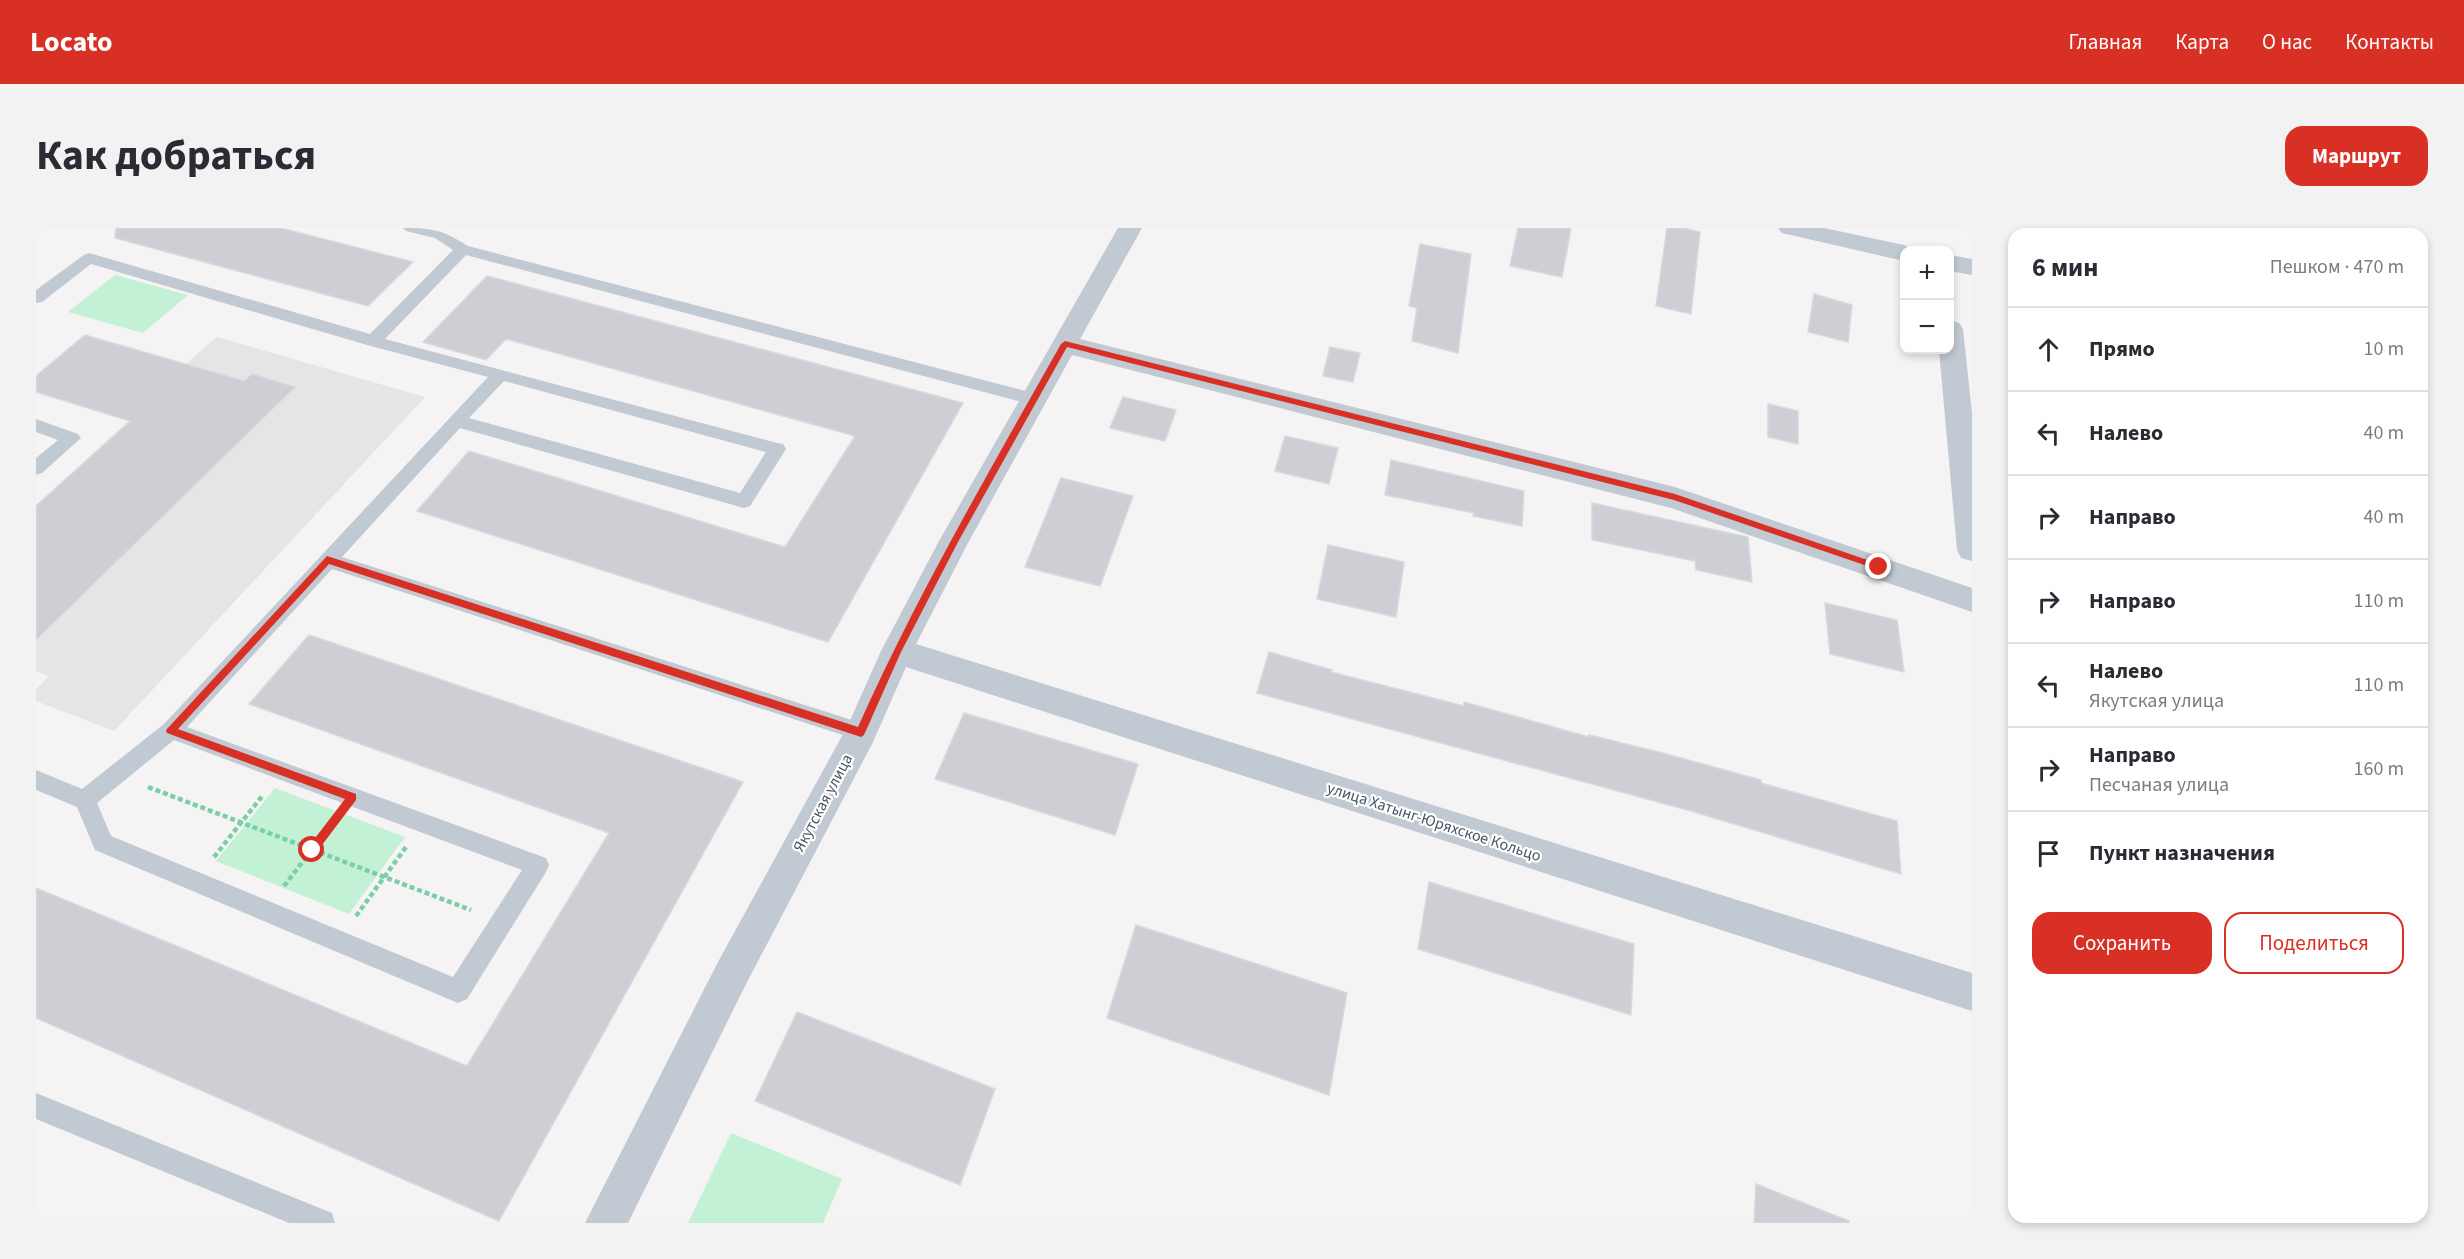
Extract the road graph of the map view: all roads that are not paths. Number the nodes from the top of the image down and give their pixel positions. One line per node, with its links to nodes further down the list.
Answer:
1 (411, 228): 4 (lane)
2 (1130, 228): 10 (street, Якутская улица)
3 (1790, 228): 5 (street)
4 (463, 249): 9 (lane); 13 (lane)
5 (1900, 252)
6 (1954, 264): 7 (street)
7 (1972, 267)
8 (36, 298): 9 (lane)
9 (373, 341): 12 (lane)
10 (1065, 344): 13 (street, Якутская улица); 20 (street)
11 (1953, 354): 17 (street)
12 (500, 374): 14 (lane); 14 (lane)
13 (1033, 399): 21 (street, Якутская улица)
14 (457, 421): 19 (lane)
15 (36, 425): 16 (lane)
16 (36, 468)
17 (1970, 516): 18 (street)
18 (1972, 550)
19 (327, 560): 22 (lane); 23 (lane)
20 (1972, 600)
21 (897, 651): 23 (street, Якутская улица); 26 (street, улица Хатынг-Юряхское Кольцо)
22 (171, 730): 25 (lane); 25 (lane)
23 (861, 732): 29 (street, Якутская улица)
24 (36, 780): 25 (lane)
25 (85, 800)
26 (1972, 992)
27 (36, 1106): 28 (lane)
28 (322, 1223)
29 (606, 1223)

